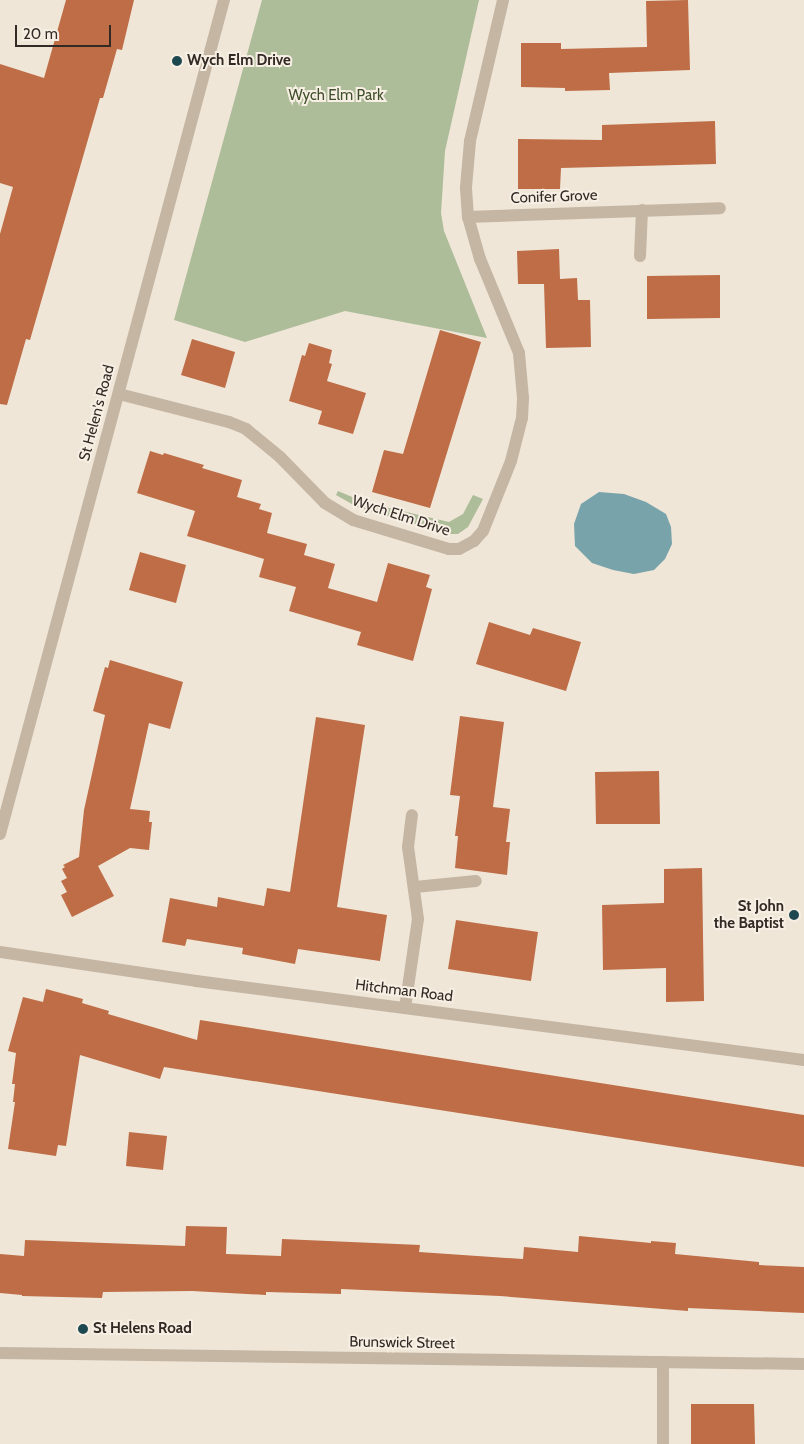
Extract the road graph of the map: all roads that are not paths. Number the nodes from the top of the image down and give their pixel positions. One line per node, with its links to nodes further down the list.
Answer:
1 (224, 0): 7 (street, St Helen's Road)
2 (502, 0): 5 (street, Wych Elm Drive)
3 (720, 208): 4 (street, Conifer Grove)
4 (642, 210): 5 (street, Conifer Grove); 6 (street)
5 (468, 217): 7 (street, Wych Elm Drive)
6 (640, 256)
7 (119, 394): 9 (street, St Helen's Road)
8 (412, 815): 11 (street)
9 (0, 834)
10 (476, 882): 11 (street)
11 (415, 887): 13 (street)
12 (0, 952): 13 (street, Hitchman Road)
13 (405, 1008): 14 (street, Hitchman Road)
14 (804, 1060)
15 (0, 1353): 16 (street, Brunswick Street)
16 (663, 1362): 17 (street, Brunswick Street); 18 (street)
17 (804, 1364)
18 (663, 1444)

